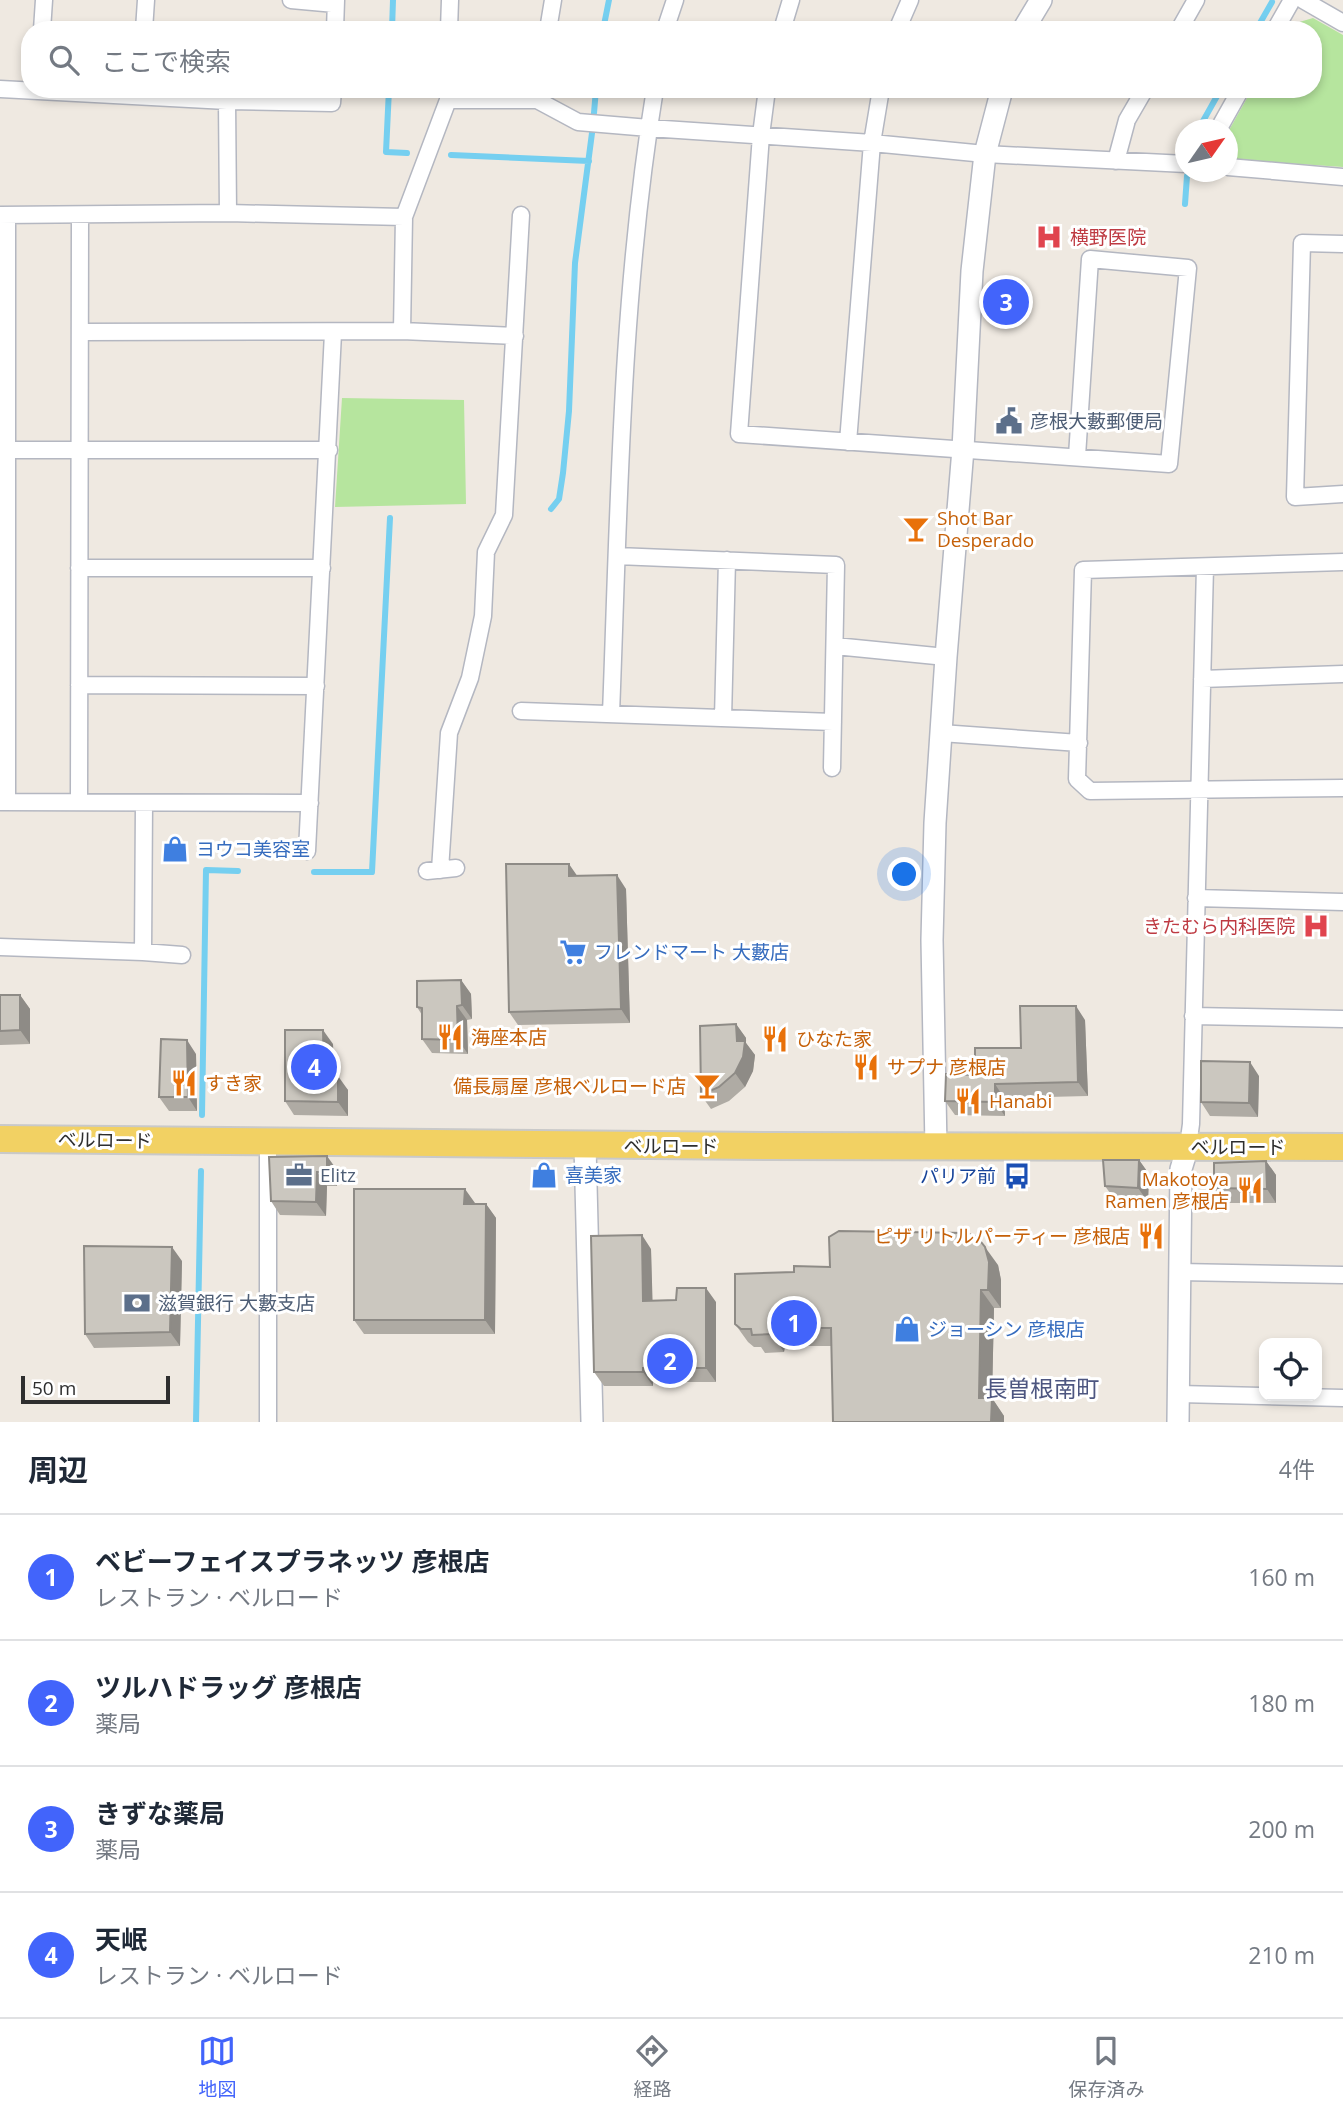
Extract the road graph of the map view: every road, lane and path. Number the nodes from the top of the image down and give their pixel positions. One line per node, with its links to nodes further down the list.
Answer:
1 (44, 0): 14 (street)
2 (146, 0): 15 (street)
3 (291, 0): 13 (street)
4 (450, 0): 17 (street)
5 (554, 0): 18 (street)
6 (675, 0): 19 (street)
7 (791, 0): 20 (street)
8 (910, 0): 21 (street)
9 (1041, 0): 22 (street)
10 (1196, 0): 23 (street)
11 (1292, 0): 24 (street)
12 (1303, 0): 25 (street)
13 (336, 2): 16 (street)
14 (43, 21)
15 (145, 21)
16 (335, 21)
17 (449, 21)
18 (550, 21)
19 (668, 21)
20 (785, 21)
21 (901, 21)
22 (1028, 21)
23 (1184, 21)
24 (1280, 21)
25 (1343, 23)
26 (0, 89): 27 (street)
27 (21, 90)
28 (198, 98): 38 (street)
29 (332, 98): 38 (street)
30 (447, 98): 52 (street)
31 (542, 98): 40 (street)
32 (654, 98): 40 (street)
33 (766, 98): 41 (street)
34 (880, 98): 42 (street)
35 (1000, 98): 43 (street)
36 (1140, 98): 44 (street)
37 (1236, 98): 39 (street)
38 (227, 101): 48 (street)
39 (1224, 119)
40 (649, 128): 41 (street); 65 (street)
41 (761, 135): 42 (street); 58 (street)
42 (872, 143): 43 (street); 58 (street)
43 (985, 154): 44 (street); 59 (street)
44 (1116, 161): 45 (street)
45 (1175, 164)
46 (1238, 168): 47 (street)
47 (1343, 177)
48 (228, 213): 50 (street); 52 (street)
49 (3, 215): 50 (street); 60 (street)
50 (80, 215): 55 (street)
51 (521, 215): 57 (street)
52 (404, 217): 54 (street)
53 (1343, 244): 64 (street)
54 (402, 331): 56 (street); 57 (street)
55 (80, 332): 56 (street); 61 (street)
56 (333, 333): 62 (street)
57 (515, 336): 91 (street)
58 (848, 442): 59 (street)
59 (963, 449): 63 (street); 72 (street)
60 (3, 450): 61 (street); 86 (street)
61 (80, 450): 62 (street); 69 (street)
62 (329, 450): 70 (street)
63 (1077, 456): 63 (street)
64 (1343, 495)
65 (617, 556): 66 (street); 78 (street)
66 (727, 560): 71 (street); 79 (street)
67 (1343, 562): 68 (street)
68 (1205, 567): 74 (street); 82 (street)
69 (79, 568): 70 (street); 75 (street)
70 (322, 568): 76 (street)
71 (835, 646): 72 (street); 80 (street)
72 (946, 657): 81 (street)
73 (1343, 674): 74 (street)
74 (1202, 678): 85 (street)
75 (79, 685): 76 (street); 87 (street)
76 (316, 686): 89 (street)
77 (520, 711): 78 (street)
78 (611, 714): 79 (street)
79 (723, 718): 80 (street)
80 (833, 722): 83 (street)
81 (940, 733): 82 (street); 103 (street)
82 (1079, 743): 85 (street)
83 (832, 768)
84 (1343, 788): 85 (street)
85 (1199, 789): 92 (street)
86 (4, 802): 87 (street)
87 (79, 802): 88 (street)
88 (144, 803): 89 (street); 95 (street)
89 (310, 803): 90 (street)
90 (307, 851)
91 (441, 870)
92 (1196, 898): 93 (street); 97 (street)
93 (1343, 902)
94 (0, 947): 95 (street)
95 (143, 952): 96 (street)
96 (182, 955)
97 (1193, 1016): 98 (street); 102 (street)
98 (1343, 1019)
99 (0, 1139): 100 (main road, ベルロード)
100 (268, 1142): 101 (main road, ベルロード); 109 (street)
101 (585, 1145): 103 (main road, ベルロード); 110 (street)
102 (1188, 1146): 103 (main road, ベルロード); 104 (main road, ベルロード); 105 (street)
103 (936, 1147)
104 (1343, 1147)
105 (1179, 1272): 106 (street); 107 (street)
106 (1343, 1275)
107 (1179, 1394): 108 (street); 111 (street)
108 (1343, 1398)
109 (268, 1422)
110 (592, 1422)
111 (1178, 1422)

